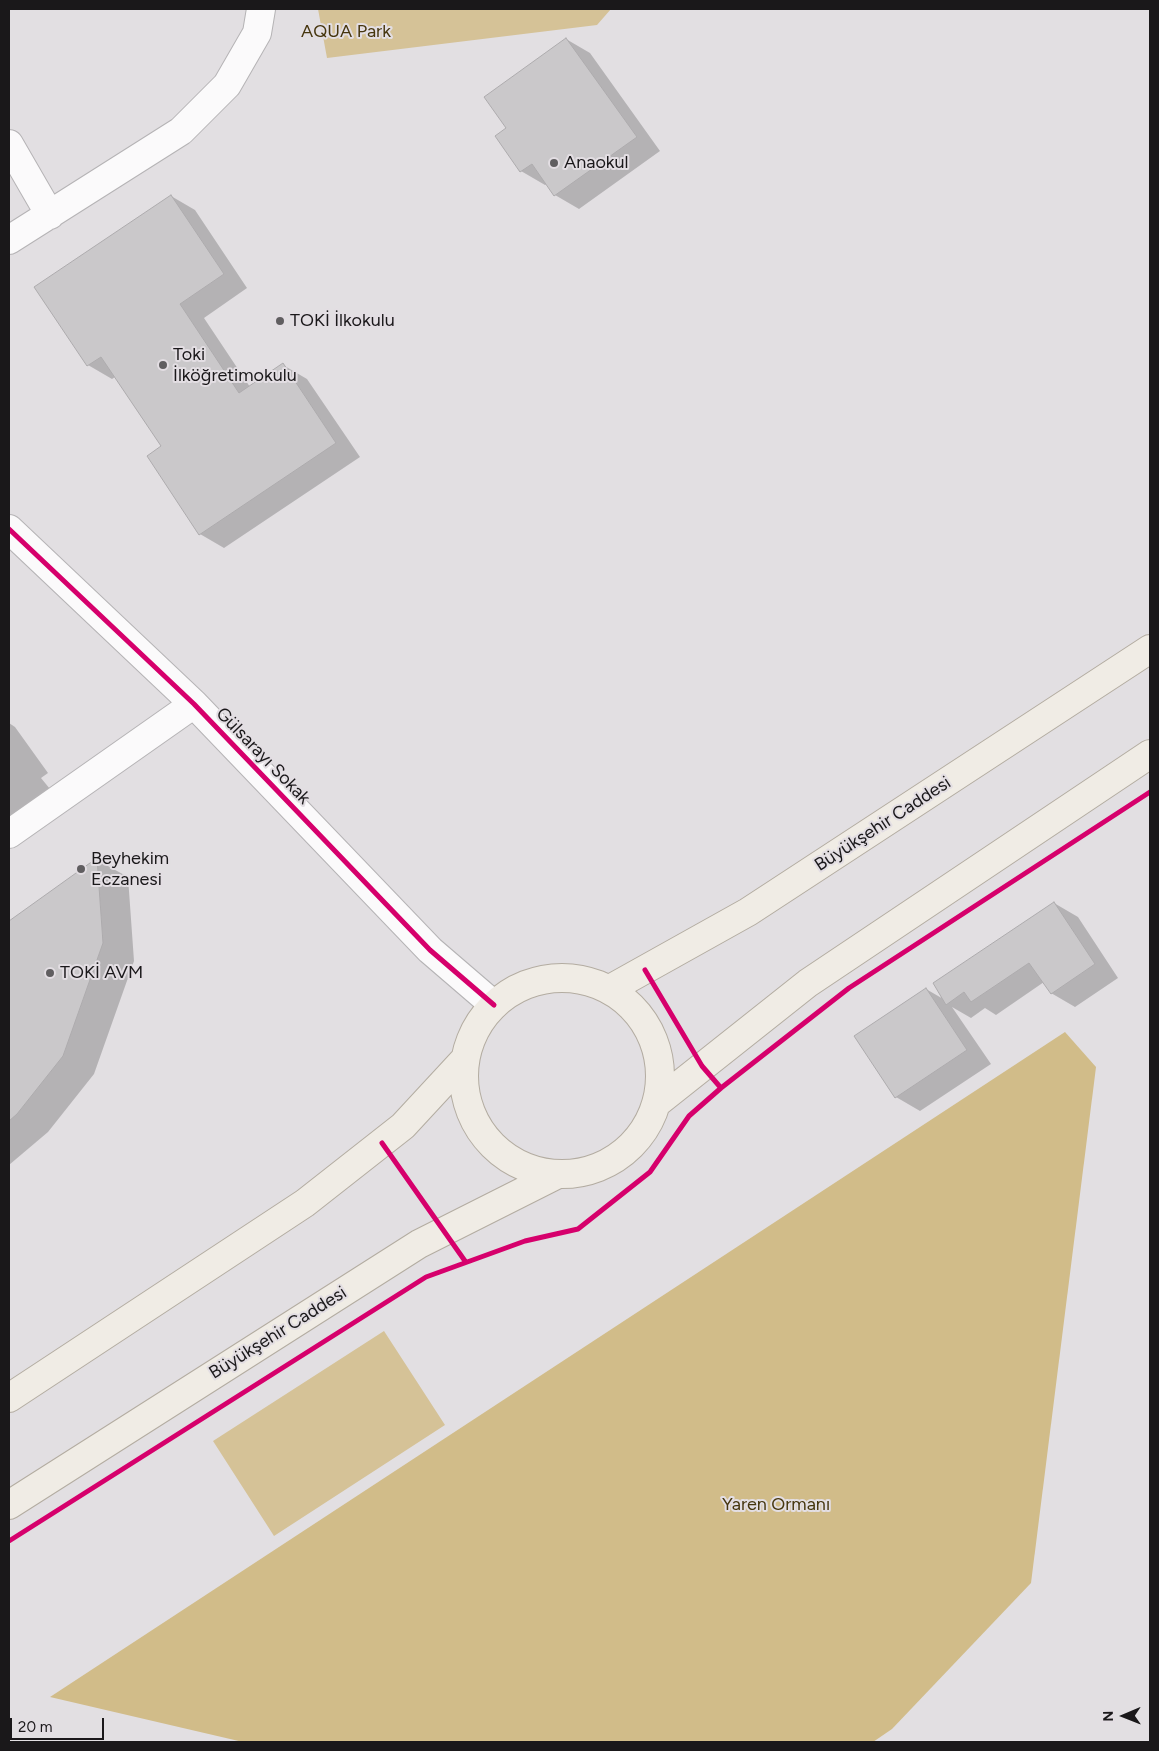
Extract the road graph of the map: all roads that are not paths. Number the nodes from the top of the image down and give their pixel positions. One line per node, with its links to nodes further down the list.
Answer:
1 (261, 9): 3 (street)
2 (9, 144): 3 (street)
3 (50, 215): 4 (street)
4 (9, 240)
5 (9, 530): 7 (street, Gülsarayı Sokak)
6 (1150, 649): 10 (main road, Büyükşehir Caddesi)
7 (194, 704): 9 (street); 11 (street, Gülsarayı Sokak)
8 (1150, 754): 13 (main road)
9 (9, 834)
10 (610, 989): 11 (main road); 13 (main road)
11 (494, 1005): 12 (main road)
12 (465, 1059): 14 (main road); 15 (main road)
13 (658, 1102): 14 (main road)
14 (556, 1175): 16 (main road, Büyükşehir Caddesi)
15 (9, 1398)
16 (9, 1505)

